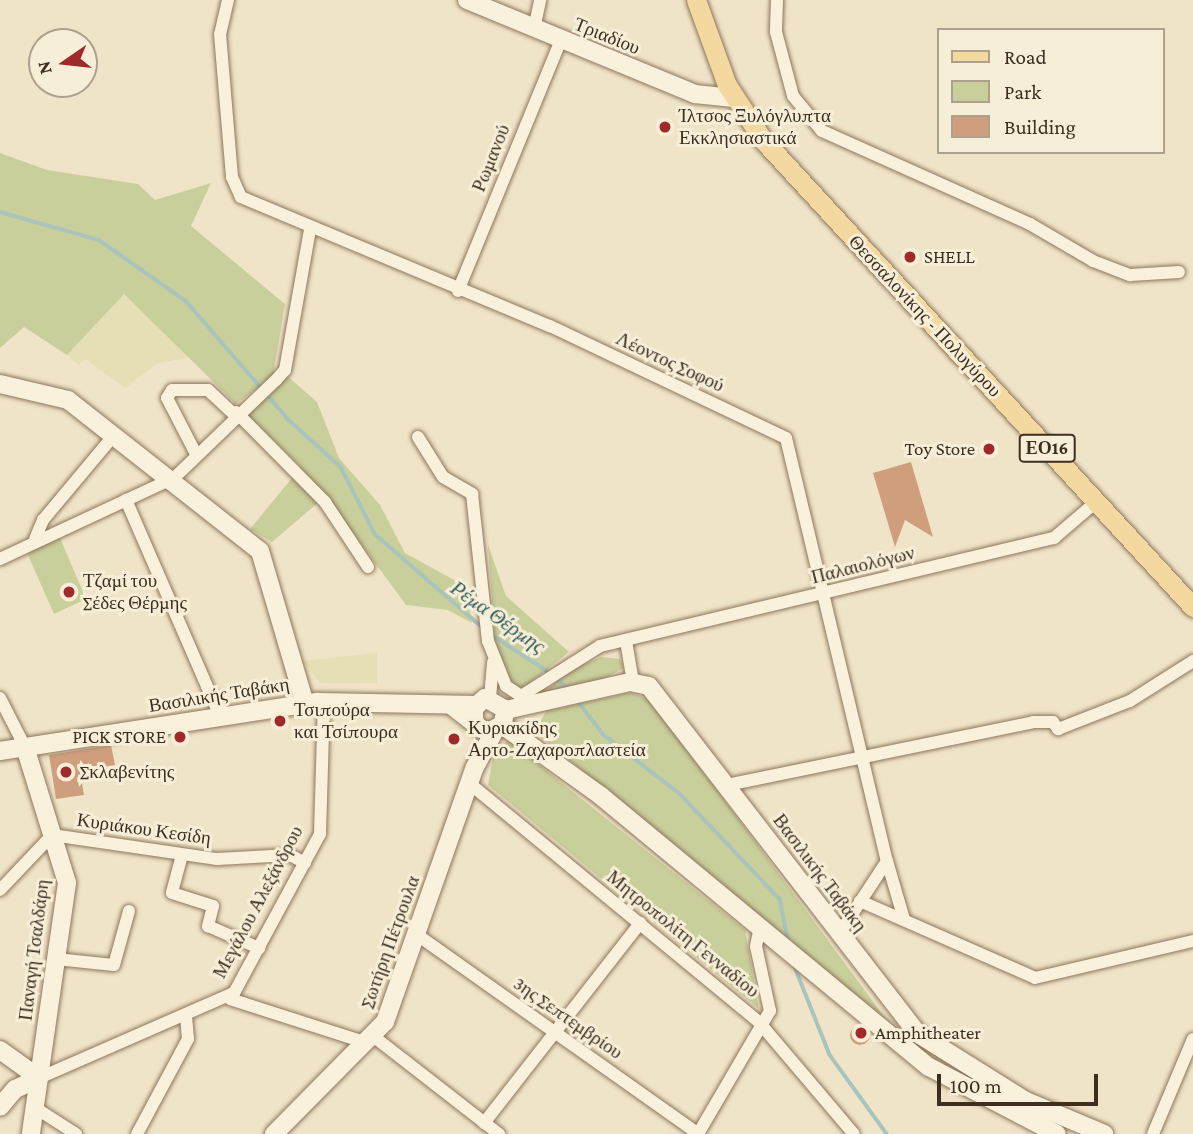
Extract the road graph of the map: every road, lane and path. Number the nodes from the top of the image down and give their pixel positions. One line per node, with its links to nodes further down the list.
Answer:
1 (228, 0): 9 (street, Λέοντος Σοφού)
2 (467, 0): 6 (main road, Τριαδίου)
3 (540, 0): 6 (street)
4 (696, 0): 8 (main road, Θεσσαλονίκης - Πολυγύρου / ΕΟ16)
5 (777, 0): 10 (street)
6 (534, 29): 7 (main road, Τριαδίου)
7 (561, 40): 8 (main road, Τριαδίου); 11 (street, Ρωμανού)
8 (734, 98): 19 (main road, Θεσσαλονίκης - Πολυγύρου / ΕΟ16)
9 (310, 230): 11 (street, Λέοντος Σοφού); 13 (street)
10 (1179, 272)
11 (458, 291): 23 (street, Λέοντος Σοφού)
12 (0, 384): 14 (main road)
13 (235, 413): 16 (street); 16 (street); 22 (street)
14 (114, 435): 17 (main road); 20 (street)
15 (418, 437): 26 (street)
16 (195, 454): 17 (street)
17 (174, 478): 18 (street); 31 (main road)
18 (126, 500): 20 (street); 33 (street)
19 (1096, 502): 23 (street, Παλαιολόγων); 24 (main road, Θεσσαλονίκης - Πολυγύρου / ΕΟ16)
20 (36, 539): 21 (street)
21 (0, 559)
22 (368, 568)
23 (825, 594): 25 (street, Παλαιολόγων); 37 (street, Λέοντος Σοφού)
24 (1193, 607)
25 (626, 641): 26 (street, Παλαιολόγων); 28 (street)
26 (494, 654): 32 (street)
27 (1193, 661): 37 (street)
28 (633, 682): 34 (main road); 39 (main road, Βασιλικής Ταβάκη)
29 (0, 698): 35 (street, Παναγή Τσαλδάρη)
30 (324, 702): 31 (main road, Βασιλικής Ταβάκη); 32 (main road, Βασιλικής Ταβάκη); 43 (street, Μεγάλου Αλεξάνδρου)
31 (305, 704): 33 (main road, Βασιλικής Ταβάκη)
32 (480, 712): 34 (main road); 34 (main road, Βασιλικής Ταβάκη); 38 (main road, Σωτήρη Πέτρουλα)
33 (220, 716): 35 (main road, Βασιλικής Ταβάκη)
34 (501, 722): 38 (main road, Σωτήρη Πέτρουλα); 49 (main road)
35 (25, 747): 36 (main road, Βασιλικής Ταβάκη); 40 (main road, Παναγή Τσαλδάρη)
36 (0, 751)
37 (862, 753): 39 (street); 42 (street, Λέοντος Σοφού)
38 (472, 775): 48 (street, Μητροπολίτη Γενναδίου); 50 (main road, Σωτήρη Πέτρουλα)
39 (727, 785): 51 (main road, Βασιλικής Ταβάκη)
40 (52, 835): 41 (street, Κυριάκου Κεσίδη); 44 (street, Κυριάκου Κεσίδη); 54 (main road, Παναγή Τσαλδάρη)
41 (182, 855): 43 (street, Κυριάκου Κεσίδη); 53 (street)
42 (887, 861): 45 (street); 47 (street, Λέοντος Σοφού)
43 (305, 863): 53 (street, Μεγάλου Αλεξάνδρου)
44 (0, 891)
45 (860, 901): 47 (street); 51 (street)
46 (129, 911): 54 (street)
47 (904, 919): 52 (street)
48 (640, 923): 57 (street, Μητροπολίτη Γενναδίου); 58 (street)
49 (766, 932): 57 (street); 63 (main road)
50 (416, 934): 58 (street, 3ης Σεπτεμβρίου); 60 (main road, Σωτήρη Πέτρουλα)
51 (839, 934): 62 (main road, Βασιλικής Ταβάκη)
52 (1193, 941)
53 (259, 948): 55 (street, Μεγάλου Αλεξάνδρου)
54 (56, 959): 64 (main road, Παναγή Τσαλδάρη)
55 (230, 999): 56 (street, Μεγάλου Αλεξάνδρου); 60 (street)
56 (186, 1018): 64 (street, Μεγάλου Αλεξάνδρου); 70 (street)
57 (764, 1026): 73 (street); 74 (street, Μητροπολίτη Γενναδίου)
58 (555, 1032): 67 (street); 73 (street, 3ης Σεπτεμβρίου)
59 (1193, 1039): 77 (street)
60 (370, 1040): 67 (street); 71 (main road, Σωτήρη Πέτρουλα)
61 (0, 1050): 64 (main road)
62 (951, 1060): 63 (main road); 76 (main road, Βασιλικής Ταβάκη)
63 (944, 1076): 75 (main road)
64 (38, 1078): 65 (main road); 66 (main road, Παναγή Τσαλδάρη)
65 (0, 1107)
66 (34, 1107): 68 (main road, Παναγή Τσαλδάρη); 69 (street)
67 (484, 1123): 72 (street)
68 (30, 1134)
69 (76, 1134)
70 (137, 1134)
71 (274, 1134)
72 (499, 1134)
73 (698, 1134)
74 (854, 1134)
75 (1057, 1134)
76 (1104, 1134)
77 (1153, 1134)

